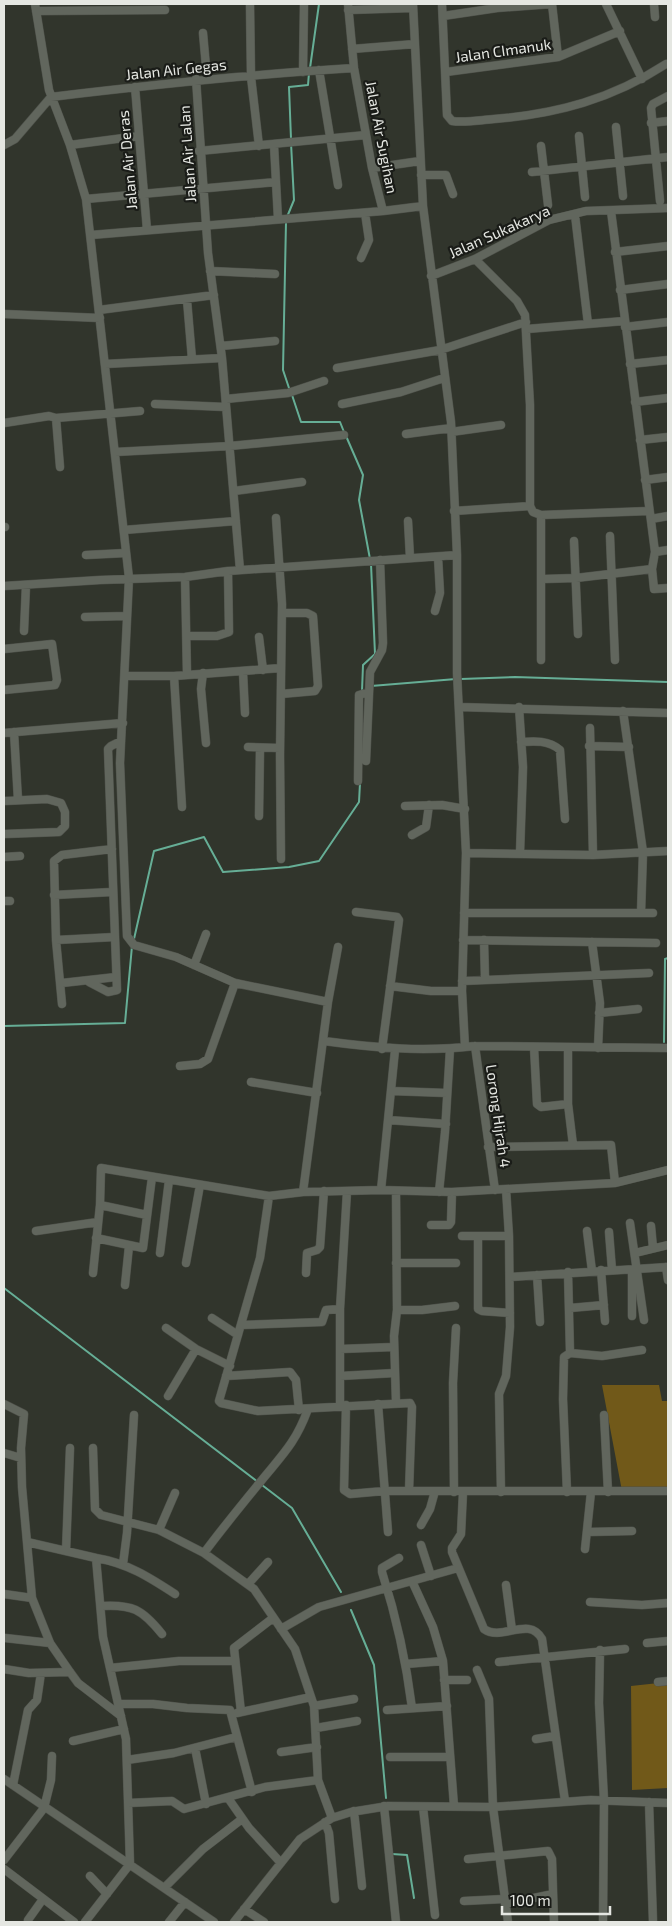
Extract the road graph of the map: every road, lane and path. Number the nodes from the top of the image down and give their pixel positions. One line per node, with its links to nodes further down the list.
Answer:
1 (250, 4): 25 (street)
2 (304, 4): 23 (street)
3 (442, 4): 13 (street)
4 (552, 4): 8 (street); 19 (street)
5 (606, 4): 15 (street)
6 (654, 4): 14 (street)
7 (413, 6): 10 (street); 17 (street)
8 (497, 6): 13 (street)
9 (101, 7): 11 (street); 12 (street)
10 (348, 7): 18 (street, Jalan Air Sugihan)
11 (36, 8): 31 (street)
12 (165, 10)
13 (443, 16): 24 (street)
14 (655, 17)
15 (620, 31): 19 (street, Jalan CImanuk); 28 (street)
16 (203, 33): 26 (street)
17 (415, 44): 18 (street); 47 (street)
18 (352, 49): 21 (street, Jalan Air Sugihan)
19 (558, 57): 24 (street, Jalan CImanuk)
20 (666, 64): 28 (street)
21 (354, 68): 22 (street, Jalan Air Gegas); 35 (street, Jalan Air Sugihan)
22 (318, 70): 23 (street, Jalan Air Gegas); 38 (street)
23 (304, 72): 25 (street, Jalan Air Gegas)
24 (446, 72): 28 (street)
25 (251, 77): 26 (street, Jalan Air Gegas); 42 (street)
26 (207, 78): 27 (street, Jalan Air Gegas)
27 (196, 79): 29 (street, Jalan Air Gegas); 44 (street, Jalan Air Lalan)
28 (642, 79)
29 (135, 87): 31 (street, Jalan Air Gegas); 36 (street, Jalan Air Deras)
30 (668, 96): 33 (street)
31 (51, 97): 39 (street); 40 (street)
32 (668, 121): 33 (street)
33 (651, 122): 46 (street)
34 (616, 128): 48 (street)
35 (366, 135): 38 (street); 50 (street, Jalan Air Sugihan)
36 (139, 136): 40 (street); 57 (street, Jalan Air Deras)
37 (579, 136): 49 (street)
38 (330, 138): 41 (street); 55 (street)
39 (4, 145)
40 (70, 145): 61 (street)
41 (277, 145): 42 (street); 54 (street)
42 (259, 146): 44 (street)
43 (541, 146): 51 (street)
44 (199, 151): 56 (street, Jalan Air Lalan)
45 (668, 158): 46 (street)
46 (655, 160): 48 (street); 62 (street)
47 (420, 161): 50 (street); 53 (street)
48 (619, 163): 49 (street); 59 (street)
49 (582, 167): 51 (street); 60 (street)
50 (372, 168): 66 (street, Jalan Air Sugihan)
51 (544, 171): 52 (street); 63 (street)
52 (532, 172)
53 (421, 175): 58 (street); 64 (street)
54 (276, 182): 56 (street); 70 (street)
55 (338, 185)
56 (203, 188): 57 (street); 71 (street, Jalan Air Lalan)
57 (144, 193): 61 (street); 72 (street, Jalan Air Deras)
58 (453, 194)
59 (623, 196)
60 (586, 197)
61 (86, 199): 73 (street)
62 (660, 201)
63 (548, 205)
64 (423, 206): 66 (street); 80 (street)
65 (668, 208): 67 (street, Jalan Sukakarya)
66 (383, 211): 68 (street)
67 (611, 211): 69 (street, Jalan Sukakarya); 75 (street)
68 (365, 213): 70 (street); 76 (street)
69 (575, 215): 77 (street, Jalan Sukakarya); 88 (street)
70 (281, 219): 71 (street)
71 (206, 226): 72 (street); 78 (street, Jalan Air Lalan)
72 (147, 230): 73 (street)
73 (91, 235): 86 (street)
74 (668, 246): 75 (street)
75 (615, 252): 82 (street)
76 (362, 258)
77 (475, 259): 80 (street, Jalan Sukakarya); 90 (street)
78 (210, 271): 79 (street); 83 (street, Jalan Air Lalan)
79 (275, 274)
80 (431, 276): 93 (street)
81 (668, 284): 82 (street)
82 (620, 290): 89 (street)
83 (214, 294): 84 (street); 92 (street, Jalan Air Lalan)
84 (187, 300): 86 (street); 95 (street)
85 (4, 314): 86 (street)
86 (99, 314): 97 (street)
87 (668, 322): 89 (street)
88 (588, 324): 89 (street); 90 (street)
89 (624, 324): 98 (street)
90 (526, 326): 93 (street); 124 (street)
91 (275, 341): 92 (street)
92 (221, 346): 94 (street, Jalan Air Lalan)
93 (440, 350): 99 (street); 100 (street)
94 (222, 358): 95 (street); 104 (street, Jalan Air Lalan)
95 (192, 359): 97 (street)
96 (668, 360): 98 (street)
97 (105, 364): 108 (street)
98 (630, 364): 103 (street)
99 (337, 368)
100 (444, 378): 106 (street); 112 (street)
101 (324, 381): 104 (street)
102 (668, 398): 103 (street)
103 (635, 402): 116 (street)
104 (226, 403): 105 (street); 117 (street, Jalan Air Lalan)
105 (155, 404)
106 (342, 404)
107 (140, 411): 108 (street)
108 (111, 414): 109 (street); 118 (street)
109 (56, 418): 110 (street); 119 (street)
110 (4, 423)
111 (501, 425): 112 (street)
112 (451, 430): 113 (street); 125 (street)
113 (406, 434)
114 (344, 435): 117 (street)
115 (668, 437): 116 (street)
116 (640, 440): 121 (street)
117 (230, 446): 118 (street); 123 (street, Jalan Air Lalan)
118 (115, 452): 132 (street)
119 (60, 467)
120 (668, 477): 121 (street)
121 (645, 480): 127 (street)
122 (302, 482): 123 (street)
123 (234, 491): 130 (street, Jalan Air Lalan)
124 (530, 506): 125 (street); 126 (street)
125 (454, 510): 139 (street)
126 (541, 515): 127 (street); 151 (street)
127 (650, 515): 128 (street); 136 (street)
128 (668, 516)
129 (276, 518): 143 (street)
130 (236, 522): 132 (street); 145 (street, Jalan Air Lalan)
131 (408, 522): 141 (street)
132 (124, 530): 137 (street)
133 (610, 536): 147 (street)
134 (574, 541): 150 (street)
135 (668, 550): 136 (street)
136 (655, 552): 144 (street)
137 (126, 553): 138 (street); 149 (street)
138 (86, 555)
139 (457, 555): 140 (street); 176 (street)
140 (438, 557): 141 (street); 155 (street)
141 (410, 558): 142 (street)
142 (378, 560): 143 (street); 174 (street)
143 (281, 568): 145 (street); 156 (street)
144 (652, 569): 147 (street); 154 (street)
145 (240, 570): 146 (street)
146 (228, 571): 148 (street); 161 (street)
147 (613, 574): 150 (street); 165 (street)
148 (185, 577): 149 (street); 161 (street)
149 (129, 578): 152 (street); 157 (street)
150 (576, 578): 151 (street); 160 (street)
151 (542, 579): 164 (street)
152 (26, 585): 153 (street); 159 (street)
153 (4, 586)
154 (668, 588)
155 (435, 611)
156 (282, 614): 166 (street); 175 (street)
157 (127, 616): 158 (street); 171 (street)
158 (85, 617)
159 (24, 631)
160 (578, 634)
161 (188, 636): 170 (street)
162 (259, 637): 167 (street)
163 (4, 649): 173 (street)
164 (542, 660)
165 (615, 660)
166 (282, 668): 167 (street); 175 (street)
167 (263, 670): 168 (street)
168 (243, 672): 169 (street); 179 (street)
169 (203, 674): 170 (street); 187 (street)
170 (187, 675): 172 (street)
171 (125, 676): 172 (street); 181 (street)
172 (174, 676): 199 (street)
173 (4, 690)
174 (367, 690): 193 (street); 194 (street)
175 (281, 694): 192 (street)
176 (459, 707): 177 (street); 200 (street)
177 (519, 707): 178 (street); 186 (street)
178 (624, 711): 180 (street); 190 (street)
179 (245, 713)
180 (668, 713)
181 (123, 723): 183 (street); 185 (street)
182 (590, 728): 188 (street)
183 (14, 732): 184 (street); 195 (street)
184 (4, 733)
185 (121, 741): 205 (street); 228 (street)
186 (521, 742): 202 (street); 209 (street)
187 (206, 743)
188 (589, 746): 190 (street); 210 (street)
189 (248, 747): 191 (street)
190 (629, 747): 207 (street)
191 (260, 748): 192 (street); 201 (street)
192 (280, 748): 213 (street)
193 (366, 761)
194 (358, 781)
195 (18, 800): 196 (street); 203 (street)
196 (4, 801)
197 (429, 805): 198 (street); 200 (street); 204 (street)
198 (405, 806)
199 (182, 807)
200 (465, 809): 208 (street)
201 (260, 816)
202 (565, 819)
203 (4, 834)
204 (412, 835)
205 (112, 849): 214 (street); 215 (street)
206 (668, 851): 207 (street)
207 (643, 852): 210 (street); 217 (street)
208 (466, 853): 209 (street); 219 (street)
209 (520, 853): 210 (street)
210 (593, 855)
211 (20, 856): 212 (street)
212 (4, 857)
213 (281, 859)
214 (112, 892): 215 (street); 221 (street)
215 (54, 896): 222 (street)
216 (356, 912): 237 (street)
217 (641, 912): 218 (street); 219 (street)
218 (653, 913)
219 (464, 914): 223 (street)
220 (206, 934): 228 (street)
221 (114, 937): 222 (street); 231 (street)
222 (56, 940): 235 (street)
223 (463, 940): 224 (street); 233 (street)
224 (484, 940): 225 (street); 232 (street)
225 (592, 942): 226 (street); 230 (street)
226 (656, 943)
227 (338, 946): 239 (street)
228 (194, 965): 236 (street)
229 (649, 973): 230 (street)
230 (597, 976): 232 (street); 242 (street)
231 (116, 978): 234 (street); 234 (street)
232 (484, 979): 233 (street)
233 (462, 981): 238 (street)
234 (89, 982): 235 (street)
235 (62, 983): 240 (street)
236 (235, 983): 239 (street); 253 (street)
237 (390, 986): 238 (street); 250 (street)
238 (462, 991): 245 (street)
239 (328, 1002): 243 (street)
240 (62, 1004)
241 (638, 1009): 242 (street)
242 (599, 1012): 248 (street)
243 (324, 1041): 250 (street); 256 (street)
244 (476, 1046): 245 (street); 246 (street); 262 (street, Lorong Hijrah 4)
245 (465, 1047): 251 (street)
246 (534, 1047): 247 (street); 258 (street)
247 (568, 1048): 248 (street); 258 (street)
248 (598, 1048): 249 (street)
249 (668, 1048)
250 (382, 1049): 252 (street)
251 (450, 1049): 252 (street); 257 (street)
252 (395, 1050): 255 (street)
253 (180, 1066)
254 (251, 1082): 256 (street)
255 (391, 1090): 257 (street); 259 (street)
256 (317, 1093): 274 (street)
257 (447, 1093): 260 (street)
258 (568, 1104): 261 (street)
259 (388, 1120): 260 (street); 269 (street)
260 (446, 1124): 275 (street)
261 (573, 1145): 262 (street); 266 (street)
262 (488, 1147): 270 (street, Lorong Hijrah 4)
263 (668, 1170): 266 (street)
264 (152, 1177): 265 (street); 278 (street); 279 (street)
265 (169, 1180): 267 (street); 294 (street)
266 (615, 1183): 268 (street)
267 (200, 1185): 277 (street); 296 (street)
268 (506, 1189): 270 (street); 289 (street)
269 (381, 1190): 272 (street); 273 (street)
270 (495, 1190): 276 (street)
271 (324, 1191): 272 (street); 274 (street); 306 (street)
272 (347, 1191): 314 (street)
273 (396, 1191): 275 (street); 297 (street)
274 (303, 1192): 277 (street)
275 (439, 1192): 276 (street)
276 (452, 1192): 282 (street)
277 (269, 1196): 322 (street)
278 (100, 1205): 279 (street); 280 (street)
279 (147, 1215): 292 (street)
280 (98, 1222): 285 (street); 290 (street)
281 (630, 1223): 295 (street)
282 (431, 1225)
283 (651, 1226): 293 (street)
284 (587, 1231): 302 (street)
285 (36, 1232)
286 (608, 1232): 301 (street)
287 (462, 1236): 288 (street)
288 (478, 1236): 289 (street); 316 (street)
289 (509, 1236): 308 (street)
290 (96, 1238): 292 (street); 305 (street)
291 (668, 1245): 293 (street)
292 (129, 1246): 310 (street)
293 (653, 1248): 295 (street)
294 (160, 1253)
295 (635, 1253): 303 (street)
296 (186, 1263)
297 (396, 1263): 298 (street); 315 (street)
298 (456, 1263)
299 (667, 1267): 303 (street); 309 (street)
300 (601, 1270): 301 (street); 302 (street); 311 (street)
301 (612, 1270): 303 (street)
302 (592, 1271): 304 (street)
303 (635, 1271): 317 (street); 319 (street)
304 (568, 1272): 307 (street); 313 (street)
305 (93, 1273)
306 (306, 1273)
307 (537, 1275): 308 (street); 321 (street)
308 (510, 1277): 316 (street)
309 (668, 1280)
310 (125, 1284)
311 (604, 1305): 313 (street); 320 (street)
312 (455, 1306): 315 (street)
313 (570, 1308): 330 (street)
314 (340, 1309): 322 (street); 328 (street)
315 (397, 1310): 326 (street)
316 (510, 1313): 354 (street)
317 (632, 1316)
318 (212, 1318): 325 (street)
319 (644, 1320)
320 (604, 1321)
321 (540, 1322)
322 (241, 1326): 325 (street)
323 (166, 1328): 327 (street)
324 (456, 1328): 352 (street)
325 (238, 1335): 331 (street)
326 (394, 1347): 328 (street); 332 (street)
327 (196, 1349): 331 (street); 335 (street)
328 (340, 1349): 334 (street)
329 (642, 1350): 330 (street)
330 (570, 1353): 355 (street)
331 (230, 1366): 333 (street)
332 (395, 1373): 334 (street); 336 (street)
333 (226, 1376): 341 (street); 341 (street)
334 (340, 1376): 339 (street)
335 (168, 1396)
336 (396, 1403): 338 (street); 348 (street)
337 (4, 1404): 347 (street)
338 (378, 1404): 339 (street); 351 (street)
339 (343, 1406): 340 (street); 351 (street)
340 (308, 1409): 341 (street); 369 (street)
341 (299, 1410)
342 (134, 1415): 359 (street)
343 (604, 1415): 357 (street)
344 (70, 1448): 368 (street)
345 (93, 1448): 359 (street)
346 (4, 1453): 347 (street)
347 (21, 1458): 365 (street)
348 (409, 1491): 349 (street); 351 (street)
349 (436, 1491): 352 (street); 360 (street)
350 (668, 1491): 357 (street)
351 (384, 1492): 363 (street)
352 (454, 1492): 353 (street)
353 (463, 1492): 354 (street); 374 (street)
354 (501, 1492): 355 (street)
355 (567, 1492): 356 (street)
356 (590, 1492): 357 (street); 364 (street)
357 (608, 1492)
358 (175, 1493): 361 (street)
359 (127, 1521): 361 (street); 373 (street)
360 (421, 1525)
361 (159, 1530): 369 (street)
362 (632, 1531): 364 (street)
363 (388, 1532)
364 (587, 1532): 367 (street)
365 (27, 1542): 368 (street); 382 (street)
366 (421, 1545): 375 (street)
367 (585, 1549)
368 (66, 1551): 370 (street)
369 (204, 1554): 377 (street)
370 (96, 1558): 373 (street); 385 (street)
371 (399, 1558): 379 (street)
372 (268, 1562): 377 (street)
373 (123, 1564): 381 (street)
374 (458, 1568): 375 (street); 388 (street)
375 (431, 1576): 376 (street)
376 (412, 1582): 379 (street); 398 (street)
377 (249, 1583): 386 (street)
378 (506, 1585): 388 (street)
379 (387, 1587): 387 (street); 400 (street)
380 (4, 1594): 382 (street)
381 (174, 1594)
382 (32, 1598): 392 (street)
383 (590, 1602): 384 (street)
384 (668, 1602)
385 (100, 1606): 389 (street); 402 (street)
386 (273, 1618): 387 (street); 397 (street)
387 (282, 1629): 410 (street)
388 (512, 1630): 396 (street)
389 (162, 1634)
390 (5, 1638): 392 (street)
391 (668, 1640): 393 (street)
392 (50, 1643): 404 (street)
393 (647, 1643)
394 (624, 1649): 395 (street)
395 (600, 1650): 396 (street); 439 (street)
396 (544, 1657): 399 (street); 423 (street)
397 (234, 1661): 402 (street); 417 (street)
398 (443, 1661): 400 (street); 406 (street)
399 (499, 1662)
400 (406, 1664): 415 (street)
401 (4, 1668): 405 (street)
402 (110, 1668): 412 (street)
403 (477, 1670): 448 (street)
404 (70, 1672): 405 (street); 419 (street)
405 (40, 1673): 436 (street)
406 (444, 1680): 407 (street); 414 (street)
407 (467, 1680)
408 (668, 1681): 409 (street)
409 (658, 1682)
410 (311, 1697): 413 (street); 417 (street)
411 (354, 1698): 413 (street)
412 (118, 1704): 418 (street); 419 (street)
413 (314, 1706): 421 (street)
414 (446, 1706): 415 (street); 432 (street)
415 (412, 1708): 416 (street)
416 (387, 1710)
417 (242, 1712): 418 (street)
418 (233, 1714): 424 (street)
419 (121, 1716): 422 (street)
420 (357, 1722): 421 (street)
421 (316, 1728): 427 (street)
422 (124, 1729): 426 (street); 433 (street)
423 (555, 1736): 425 (street); 440 (street)
424 (236, 1737): 428 (street); 437 (street)
425 (536, 1739)
426 (73, 1741)
427 (317, 1747): 429 (street); 435 (street)
428 (194, 1748): 433 (street); 444 (street)
429 (280, 1752)
430 (52, 1756): 449 (street)
431 (390, 1757): 432 (street)
432 (450, 1757): 446 (street)
433 (127, 1760): 442 (street)
434 (4, 1779): 436 (street)
435 (318, 1780): 437 (street); 452 (street)
436 (12, 1785): 449 (street)
437 (252, 1792): 438 (street)
438 (228, 1798): 444 (street); 451 (street)
439 (604, 1800): 440 (street); 441 (street); 482 (street)
440 (565, 1801): 448 (street)
441 (649, 1802): 443 (street); 483 (street)
442 (128, 1803): 444 (street); 458 (street)
443 (668, 1803)
444 (206, 1804)
445 (384, 1806): 447 (street); 450 (street); 479 (street)
446 (454, 1806): 447 (street); 448 (street)
447 (423, 1807): 471 (street)
448 (493, 1807): 454 (street)
449 (44, 1808): 453 (street); 458 (street)
450 (354, 1811): 452 (street); 461 (street)
451 (242, 1819): 457 (street); 462 (street)
452 (328, 1820): 457 (street); 466 (street)
453 (7, 1850): 456 (street)
454 (498, 1854): 455 (street); 464 (street); 469 (street)
455 (468, 1859)
456 (4, 1860)
457 (281, 1863): 470 (street)
458 (130, 1864): 462 (street); 463 (street)
459 (4, 1869): 465 (street)
460 (90, 1876): 463 (street)
461 (362, 1886)
462 (164, 1888): 468 (street)
463 (107, 1894): 474 (street)
464 (553, 1894): 469 (street); 481 (street)
465 (43, 1899): 472 (street); 473 (street)
466 (336, 1899)
467 (464, 1901): 469 (street)
468 (185, 1902): 475 (street); 476 (street)
469 (504, 1902): 480 (street)
470 (244, 1909): 477 (street); 478 (street)
471 (434, 1915)
472 (28, 1920)
473 (74, 1922)
474 (85, 1922)
475 (169, 1922)
476 (214, 1922)
477 (234, 1922)
478 (264, 1922)
479 (396, 1922)
480 (508, 1922)
481 (554, 1922)
482 (603, 1922)
483 (653, 1922)

